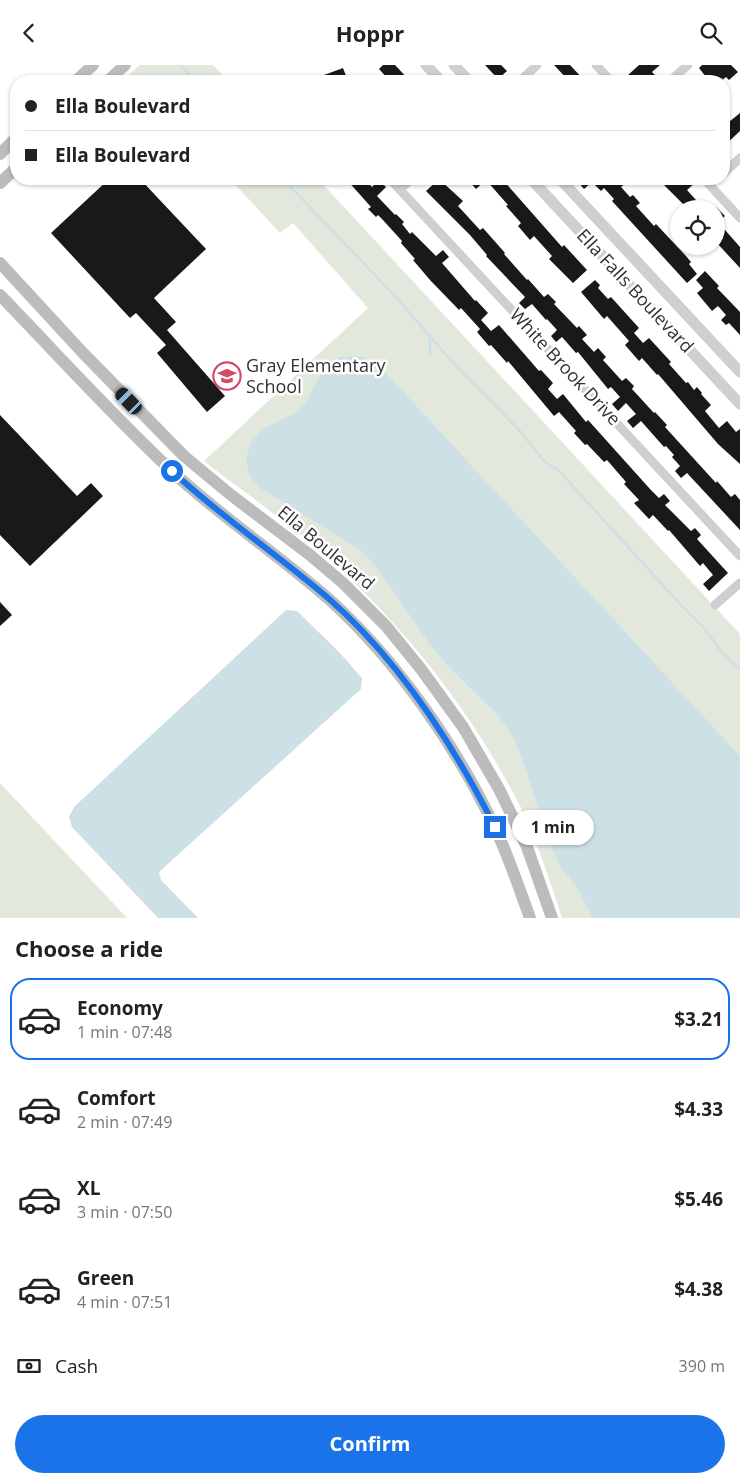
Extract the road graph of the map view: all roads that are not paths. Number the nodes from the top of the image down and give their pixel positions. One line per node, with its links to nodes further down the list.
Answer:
1 (93, 65): 8 (main road)
2 (125, 65): 9 (main road)
3 (426, 65): 10 (street)
4 (454, 65): 11 (street)
5 (537, 65): 12 (street)
6 (596, 65): 13 (street)
7 (688, 65): 14 (street)
8 (82, 75)
9 (114, 75)
10 (435, 75)
11 (463, 75)
12 (526, 75)
13 (605, 75)
14 (677, 75)
15 (10, 144): 16 (main road)
16 (0, 153)
17 (740, 158): 18 (street)
18 (730, 167)
19 (10, 174): 20 (main road)
20 (0, 183)
21 (396, 185): 26 (street, White Brook Drive)
22 (405, 185): 26 (street)
23 (537, 185): 30 (street, Ella Falls Boulevard)
24 (566, 185): 29 (street, Ella Falls Boulevard)
25 (710, 185): 27 (street)
26 (400, 189): 38 (street, White Brook Drive)
27 (740, 218)
28 (0, 263): 32 (main road, Ella Boulevard)
29 (649, 274): 30 (street); 34 (street, Ella Falls Boulevard)
30 (633, 289): 35 (street, Ella Falls Boulevard)
31 (0, 295): 33 (main road)
32 (83, 353): 33 (main road); 36 (main road, Ella Boulevard)
33 (68, 367): 37 (main road)
34 (740, 372)
35 (740, 404)
36 (187, 458): 37 (main road); 41 (main road, Ella Boulevard)
37 (175, 474): 42 (main road)
38 (740, 556)
39 (740, 583): 40 (street)
40 (715, 605)
41 (439, 693): 42 (main road); 44 (main road, Ella Boulevard)
42 (422, 706): 43 (main road)
43 (530, 918)
44 (552, 918)

